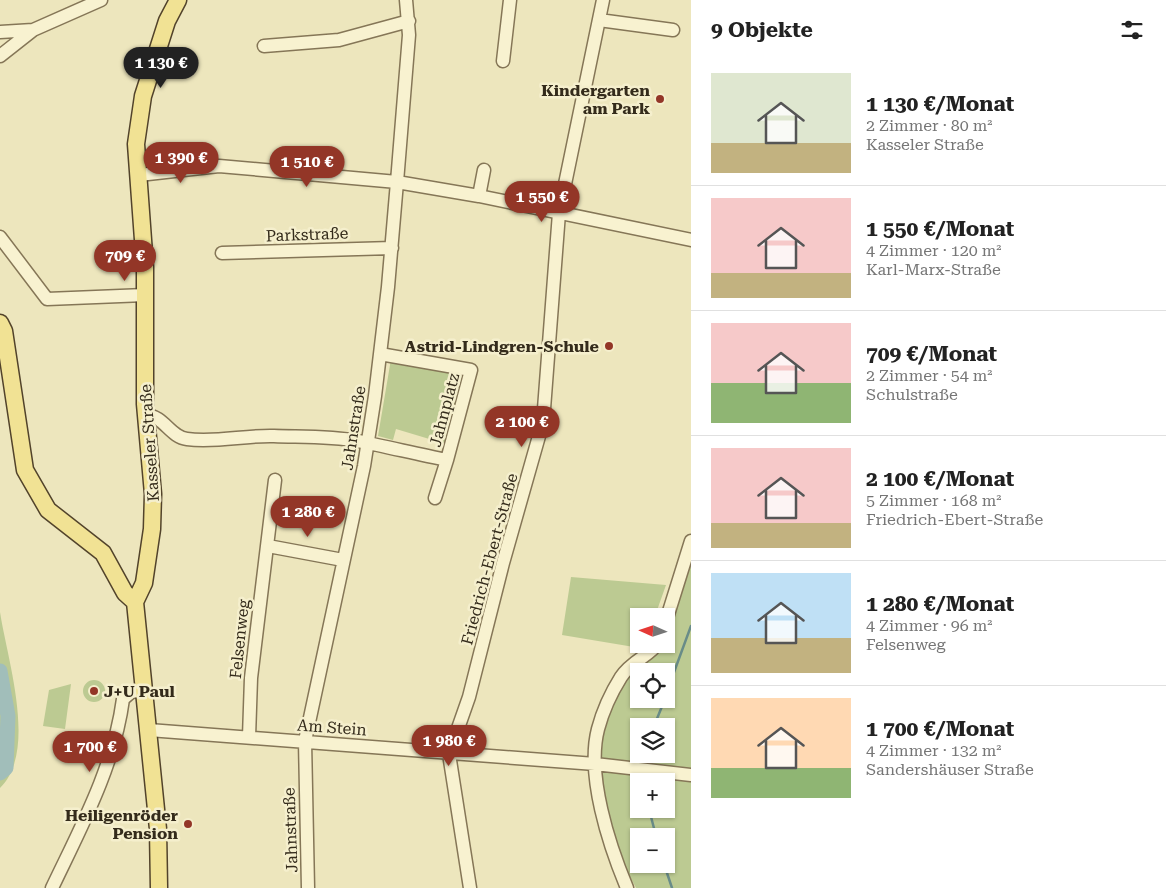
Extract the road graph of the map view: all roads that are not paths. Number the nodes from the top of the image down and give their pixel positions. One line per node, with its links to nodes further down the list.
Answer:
1 (101, 0): 8 (street)
2 (178, 0): 15 (main road, Kasseler Straße)
3 (406, 0): 7 (street, Jahnstraße)
4 (510, 0): 13 (street)
5 (603, 0): 6 (street, Friedrich-Ebert-Straße)
6 (599, 20): 9 (street); 18 (street, Friedrich-Ebert-Straße)
7 (409, 21): 11 (street); 16 (street, Jahnstraße)
8 (33, 30): 10 (street); 12 (street)
9 (673, 30)
10 (0, 32)
11 (264, 46)
12 (0, 56)
13 (503, 61)
14 (484, 170): 17 (street)
15 (139, 175): 16 (street); 23 (main road, Kasseler Straße)
16 (397, 182): 17 (street); 21 (street, Jahnstraße)
17 (479, 196): 18 (street)
18 (558, 213): 20 (street); 41 (street, Friedrich-Ebert-Straße)
19 (0, 237): 23 (street)
20 (691, 240)
21 (392, 248): 22 (street, Parkstraße); 25 (street, Jahnstraße)
22 (222, 253)
23 (145, 295): 26 (main road, Kasseler Straße)
24 (0, 323): 34 (main road)
25 (380, 354): 27 (street, Jahnstraße); 28 (street, Jahnplatz)
26 (146, 415): 27 (street, Jahnplatz); 34 (main road, Kasseler Straße)
27 (367, 444): 28 (street, Jahnplatz); 33 (street, Jahnstraße)
28 (447, 460): 30 (street, Jahnplatz)
29 (274, 480): 32 (street, Felsenweg)
30 (435, 498)
31 (691, 541): 35 (street)
32 (268, 546): 33 (street); 39 (street, Felsenweg)
33 (343, 560): 40 (street, Jahnstraße)
34 (134, 602): 37 (main road)
35 (670, 608)
36 (645, 653): 42 (street)
37 (144, 690): 38 (main road); 44 (street)
38 (148, 730): 39 (street, Am Stein); 45 (main road)
39 (249, 737): 40 (street, Am Stein)
40 (305, 741): 41 (street, Am Stein); 46 (street, Jahnstraße)
41 (449, 754): 42 (street, Am Stein); 47 (street, Friedrich-Ebert-Straße)
42 (596, 764): 43 (street, Am Stein); 48 (street)
43 (691, 775)
44 (52, 888)
45 (159, 888)
46 (308, 888)
47 (470, 888)
48 (627, 888)

